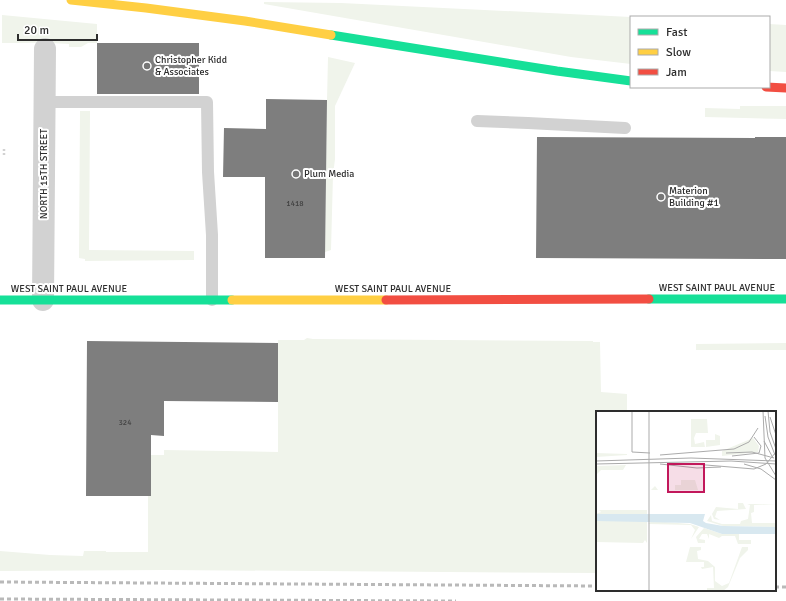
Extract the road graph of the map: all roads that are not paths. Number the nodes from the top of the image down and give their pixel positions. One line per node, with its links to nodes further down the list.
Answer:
1 (71, 0): 3 (main road)
2 (45, 49): 6 (street, NORTH 15TH STREET)
3 (630, 81)
4 (770, 87): 5 (main road)
5 (786, 88)
6 (44, 102): 10 (street, NORTH 15TH STREET); 11 (lane)
7 (477, 121): 8 (lane)
8 (625, 128)
9 (0, 300): 10 (main road, WEST SAINT PAUL AVENUE)
10 (43, 300): 11 (main road, WEST SAINT PAUL AVENUE)
11 (212, 300): 12 (main road, WEST SAINT PAUL AVENUE)
12 (786, 300)

